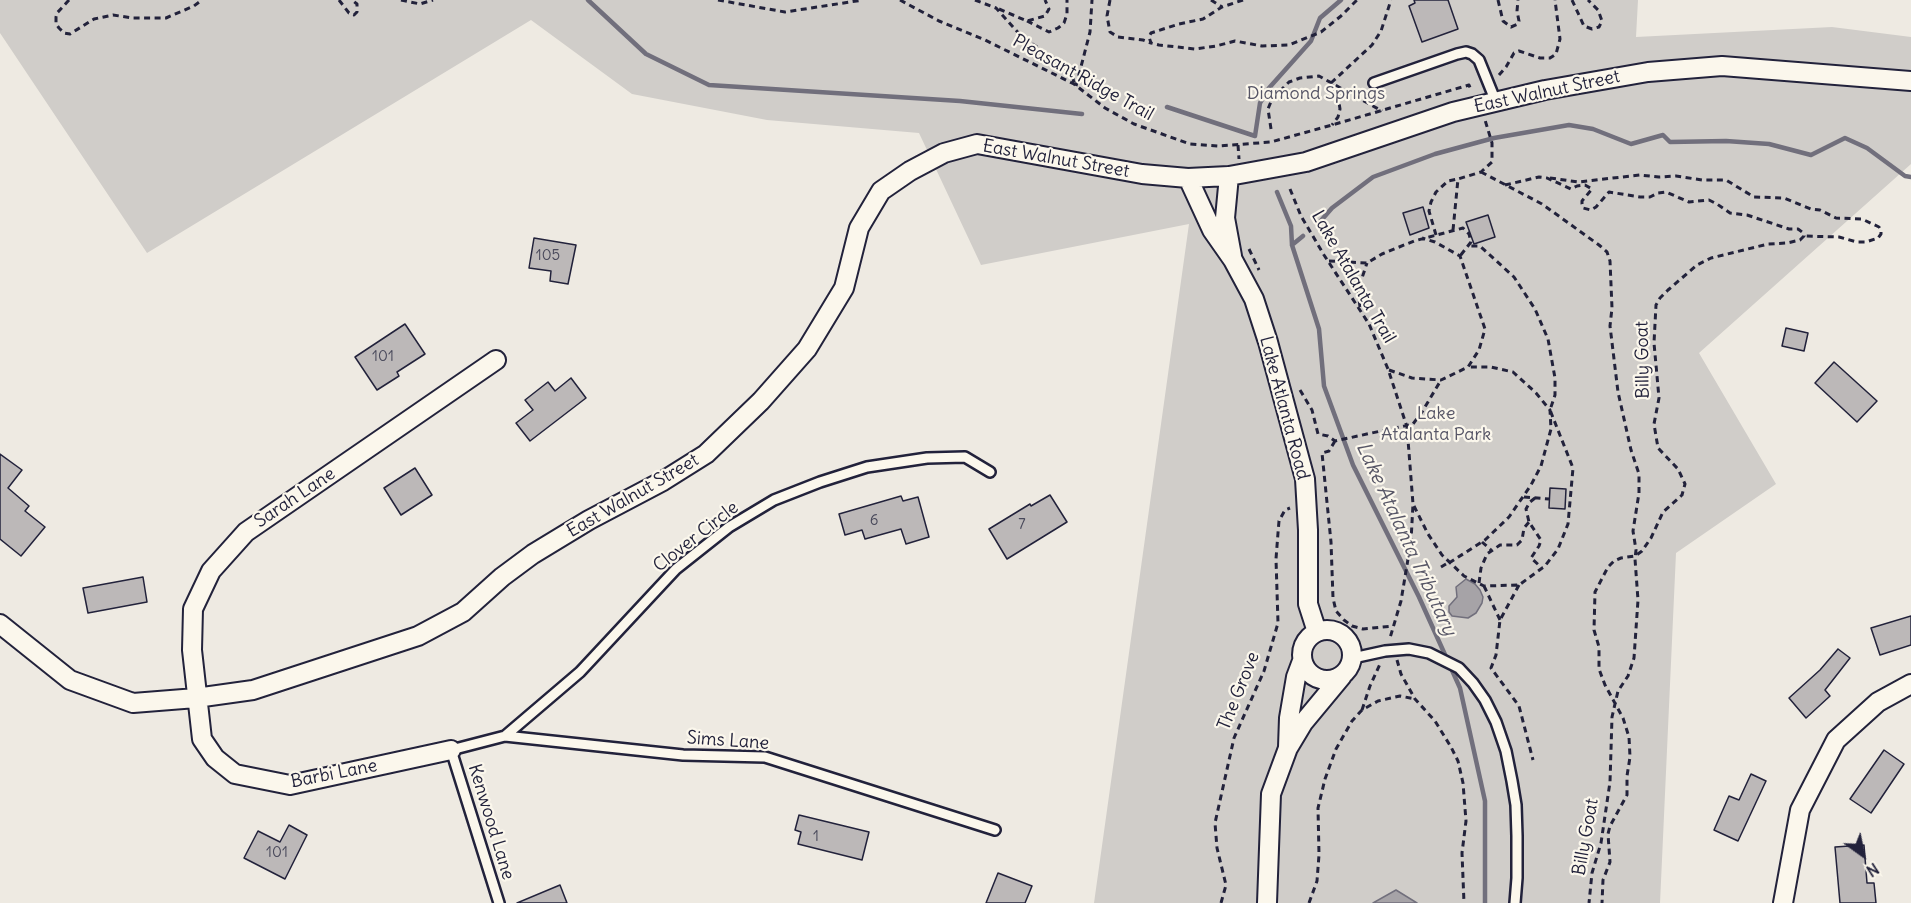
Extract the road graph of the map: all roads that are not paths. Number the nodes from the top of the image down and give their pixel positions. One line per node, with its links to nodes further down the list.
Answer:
1 (1911, 81): 3 (street, East Walnut Street)
2 (1374, 83): 3 (lane)
3 (1496, 102): 4 (street, East Walnut Street)
4 (1229, 176): 5 (street, East Walnut Street); 6 (street, Lake Atlanta Road)
5 (1188, 178): 6 (street, Lake Atlanta Road); 15 (street, East Walnut Street)
6 (1233, 260): 9 (street, Lake Atlanta Road)
7 (496, 360): 15 (street, Sarah Lane)
8 (990, 472): 16 (lane, Clover Circle)
9 (1317, 632): 11 (street); 12 (street)
10 (3, 633): 15 (street, East Walnut Street)
11 (1353, 658): 13 (street); 22 (lane)
12 (1302, 661): 13 (street); 17 (street)
13 (1342, 676): 17 (street)
14 (1911, 684): 23 (street)
15 (196, 698): 18 (street, Barbi Lane)
16 (505, 735): 18 (lane, Sims Lane); 19 (lane, Sims Lane)
17 (1288, 748): 21 (street)
18 (451, 750): 20 (lane, Kenwood Lane)
19 (995, 831)
20 (499, 903)
21 (1267, 903)
22 (1515, 903)
23 (1783, 903)

